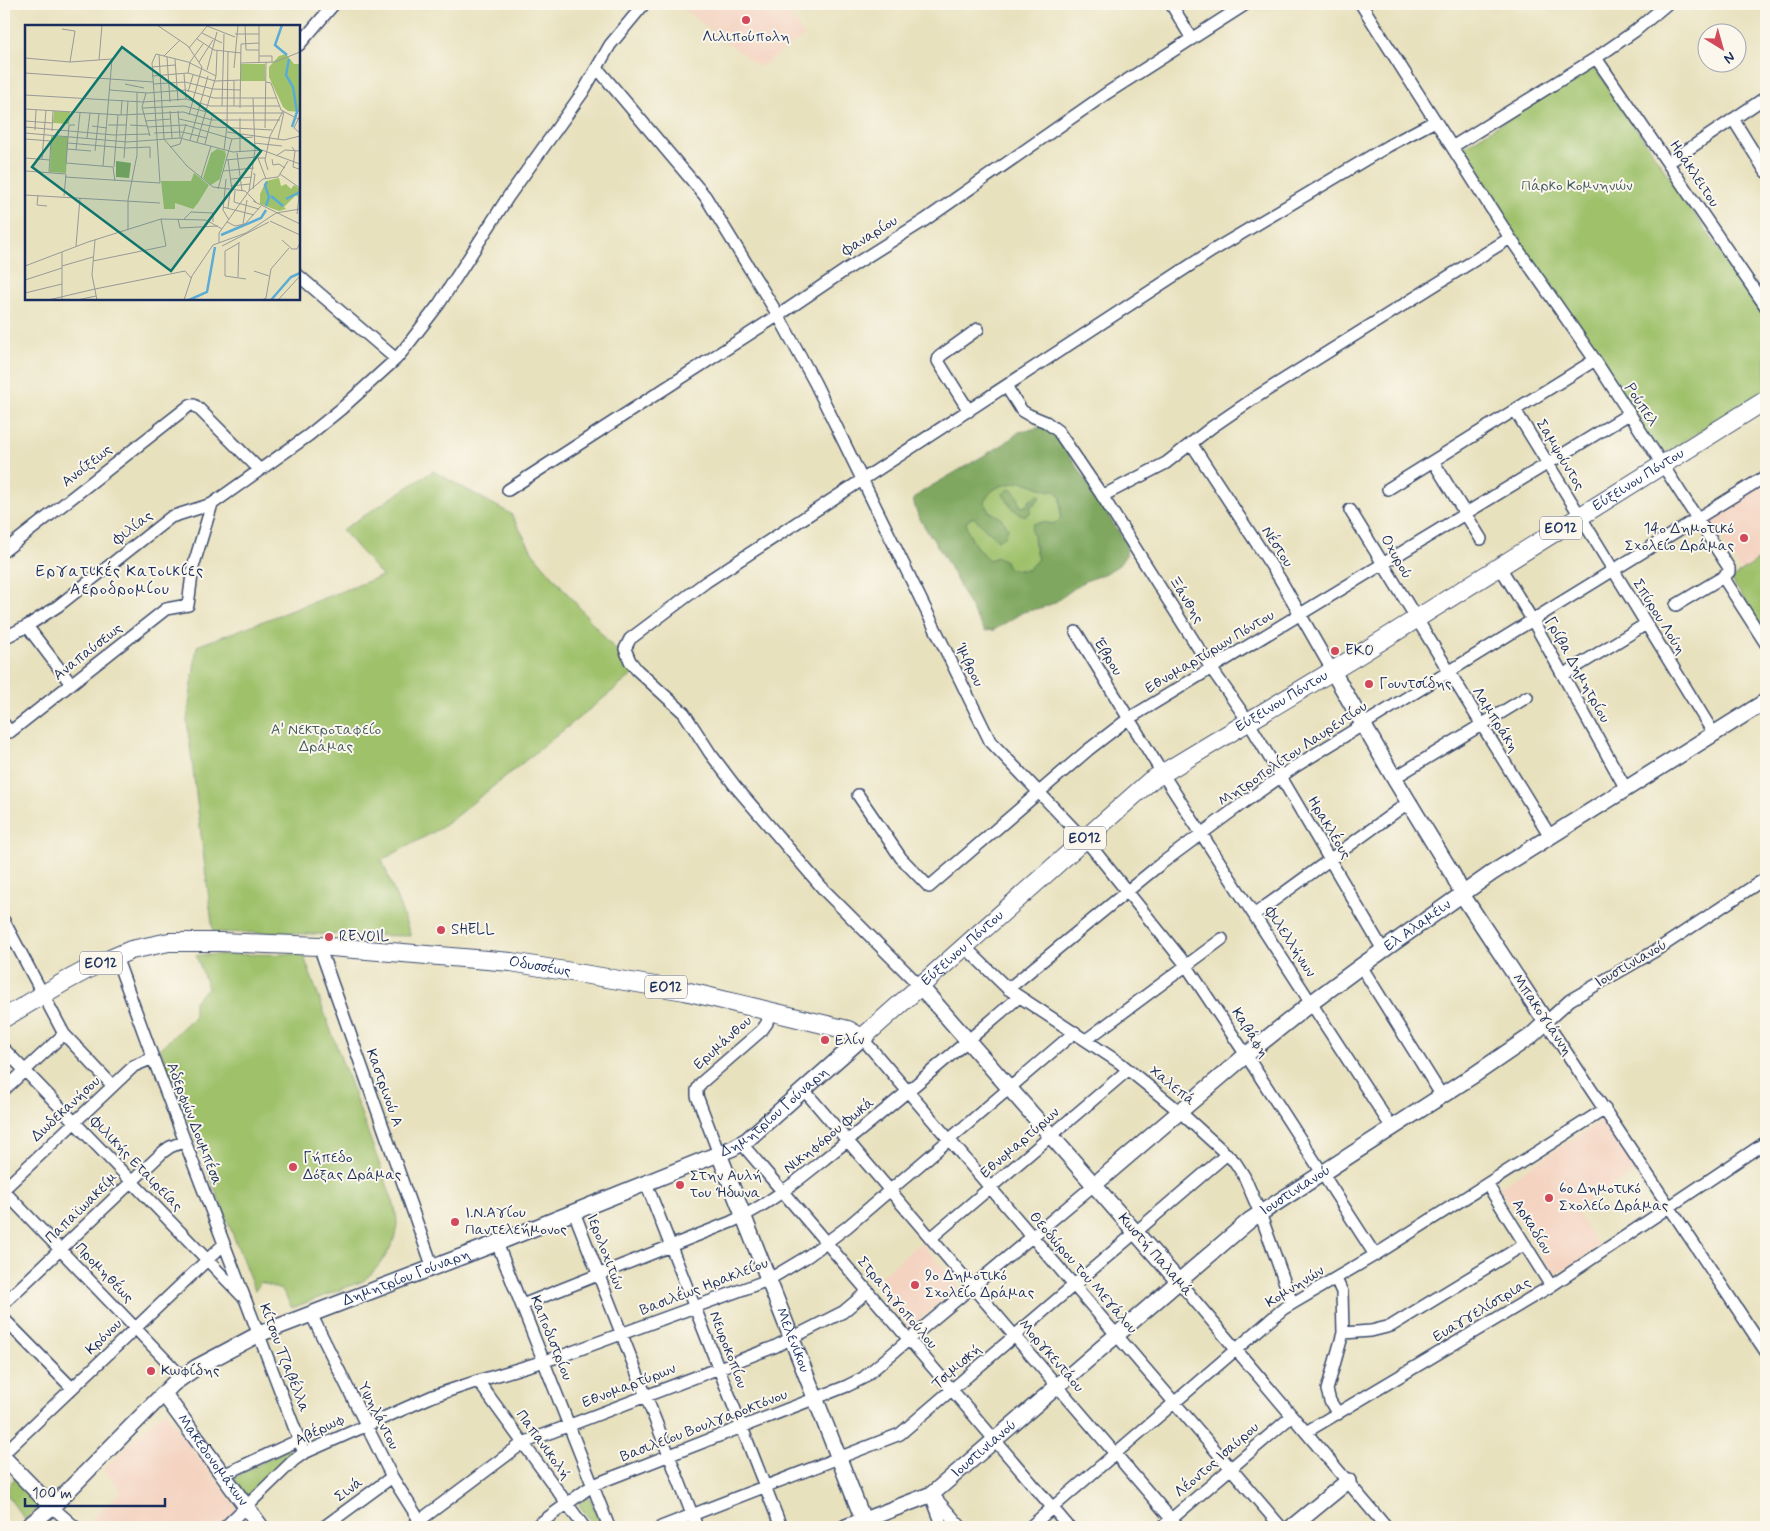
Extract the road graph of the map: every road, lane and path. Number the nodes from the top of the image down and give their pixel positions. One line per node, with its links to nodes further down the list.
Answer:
1 (334, 4): 8 (street)
2 (644, 4): 10 (street, Φιλίας)
3 (1170, 4): 7 (street)
4 (1246, 4): 7 (street, Φαναρίου)
5 (1361, 4): 13 (street, Ρούπελ)
6 (1668, 4): 9 (street)
7 (1192, 39): 20 (street, Φαναρίου)
8 (300, 44)
9 (1596, 58): 14 (street); 15 (street, Ηράκλειτου)
10 (597, 68): 20 (street, Ίμβρου); 22 (street, Φιλίας)
11 (1766, 97): 12 (street)
12 (1733, 119): 15 (street); 16 (street)
13 (1435, 121): 14 (street, Ρούπελ); 24 (street)
14 (1452, 147): 17 (street, Ρούπελ)
15 (1668, 163): 19 (street, Ηράκλειτου)
16 (1766, 172)
17 (1510, 238): 23 (street, Ρούπελ); 29 (street)
18 (300, 277): 22 (street)
19 (1766, 307)
20 (778, 315): 35 (street, Ίμβρου); 37 (street, Φαναρίου)
21 (978, 329): 27 (street)
22 (396, 358): 33 (street, Φιλίας)
23 (1595, 360): 26 (street); 28 (street, Ρούπελ)
24 (1006, 386): 27 (street); 38 (street, Ξάνθης)
25 (1766, 400): 32 (main road, Εύξεινου Πόντου / ΕΟ12)
26 (1515, 410): 30 (street); 31 (street, Σαμψούντος)
27 (969, 411): 35 (street)
28 (1629, 414): 31 (street, Εθνομαρτύρων Πόντου); 32 (street, Ρούπελ)
29 (1192, 443): 38 (street); 51 (street, Νέστου)
30 (1433, 461): 36 (street); 41 (street)
31 (1548, 464): 41 (street, Εθνομαρτύρων Πόντου); 42 (street, Σαμψούντος)
32 (1662, 465): 42 (main road, Εύξεινου Πόντου / ΕΟ12); 43 (street, Ρούπελ)
33 (260, 470): 39 (street, Φιλίας); 45 (street, Ανοίξεως)
34 (1766, 476): 43 (street, Μητροπολίτου Λαυρεντίου)
35 (862, 480): 76 (street, Ίμβρου); 95 (street)
36 (1388, 489)
37 (508, 490)
38 (1100, 494): 59 (street, Ξάνθης)
39 (212, 504): 55 (street, Φιλίας); 63 (street, Αναπαύσεως)
40 (1350, 510): 46 (street, Οχυρού)
41 (1466, 513): 44 (street); 46 (street, Εθνομαρτύρων Πόντου)
42 (1580, 516): 47 (main road, Εύξεινου Πόντου / ΕΟ12); 48 (street, Σπύρου Λούη)
43 (1698, 519): 48 (street, Μητροπολίτου Λαυρεντίου); 49 (street, Ρούπελ)
44 (1481, 539)
45 (4, 551)
46 (1383, 564): 51 (street, Εθνομαρτύρων Πόντου); 52 (street, Οχυρού)
47 (1500, 566): 52 (main road, Εύξεινου Πόντου / ΕΟ12); 53 (street, Γρίβα Δημητρίου)
48 (1613, 571): 53 (street, Μητροπολίτου Λαυρεντίου); 54 (street, Σπύρου Λούη)
49 (1726, 573): 50 (street); 58 (street, Ρούπελ)
50 (1676, 605)
51 (1300, 615): 59 (street, Εθνομαρτύρων Πόντου); 60 (street, Νέστου)
52 (1416, 619): 60 (main road, Εύξεινου Πόντου / ΕΟ12); 61 (street, Λαμπράκη)
53 (1533, 621): 61 (street, Μητροπολίτου Λαυρεντίου); 62 (street, Γρίβα Δημητρίου)
54 (1646, 624): 62 (street); 71 (street, Σπύρου Λούη)
55 (27, 626): 57 (street, Φιλίας); 63 (street)
56 (1076, 632): 66 (street, Έβρου)
57 (4, 638)
58 (1766, 644)
59 (1211, 668): 66 (street, Εθνομαρτύρων Πόντου); 67 (street, Ξάνθης)
60 (1332, 670): 67 (main road, Εύξεινου Πόντου / ΕΟ12); 68 (street, Μπακογιάννη)
61 (1449, 673): 68 (street, Μητροπολίτου Λαυρεντίου); 69 (street, Λαμπράκη)
62 (1563, 674): 75 (street, Γρίβα Δημητρίου)
63 (71, 684): 70 (street, Αναπαύσεως)
64 (1527, 696): 69 (street)
65 (1766, 701): 71 (street, Ελ Αλαμέιν)
66 (1128, 719): 72 (street, Έβρου); 76 (street, Εθνομαρτύρων Πόντου)
67 (1248, 721): 72 (main road, Εύξεινου Πόντου / ΕΟ12); 73 (street, Ηρακλέους)
68 (1363, 724): 73 (street, Μητροπολίτου Λαυρεντίου); 74 (street, Μπακογιάννη)
69 (1481, 725): 74 (street); 80 (street, Λαμπράκη)
70 (7, 728)
71 (1714, 734): 75 (street, Ελ Αλαμέιν)
72 (1162, 773): 79 (street, Φιλελλήνων); 81 (main road, Εύξεινου Πόντου / ΕΟ12)
73 (1281, 776): 79 (street, Μητροπολίτου Λαυρεντίου); 82 (street, Ηρακλέους)
74 (1394, 778): 78 (street, Μπακογιάννη)
75 (1626, 789): 80 (street, Ελ Αλαμέιν)
76 (1039, 792): 77 (street, Εθνομαρτύρων Πόντου); 81 (street, Ίμβρου)
77 (858, 795)
78 (1409, 802): 82 (street); 85 (street, Μπακογιάννη)
79 (1202, 833): 84 (street, Μητροπολίτου Λαυρεντίου); 86 (street, Φιλελλήνων)
80 (1550, 836): 85 (street, Ελ Αλαμέιν)
81 (1084, 839): 84 (street, Καβάφη); 90 (main road, Εύξεινου Πόντου / ΕΟ12)
82 (1330, 858): 86 (street); 91 (street, Ηρακλέους)
83 (1766, 878): 102 (street, Ιουστινιανού)
84 (1127, 891): 93 (street, Καβάφη); 96 (street, Μητροπολίτου Λαυρεντίου)
85 (1463, 894): 91 (street, Ελ Αλαμέιν); 102 (street, Μπακογιάννη)
86 (1255, 914): 99 (street, Φιλελλήνων)
87 (4, 921): 97 (street)
88 (1222, 939): 93 (street)
89 (318, 946): 92 (main road, Οδυσσέως / ΕΟ12); 100 (main road, Οδυσσέως / ΕΟ12); 155 (street, Καστρινού Α)
90 (964, 946): 95 (main road, Εύξεινου Πόντου / ΕΟ12); 96 (street, Χαλεπά)
91 (1384, 950): 94 (street, Ελ Αλαμέιν)
92 (116, 957): 97 (main road, ΕΟ12); 110 (street, Αδερφών Δουμπέσα)
93 (1186, 965): 107 (street); 109 (street, Καβάφη)
94 (1361, 966): 99 (street, Ελ Αλαμέιν); 118 (street)
95 (920, 986): 105 (main road, Εύξεινου Πόντου / ΕΟ12); 106 (street, Κωστή Παλαμά)
96 (1008, 989): 98 (street, Χαλεπά)
97 (43, 993): 101 (main road, ΕΟ12); 104 (street)
98 (1019, 997): 103 (street, Χαλεπά); 106 (street, Νικηφόρου Φωκά)
99 (1311, 1003): 109 (street, Ελ Αλαμέιν); 122 (street, Φιλελλήνων)
100 (769, 1010): 105 (main road, Οδυσσέως / ΕΟ12); 129 (street, Ερυμάνθου)
101 (5, 1014)
102 (1546, 1022): 118 (street, Ιουστινιανού); 119 (street, Μπακογιάννη)
103 (1075, 1032): 107 (street, Χαλεπά); 114 (street, Βασιλέως Ηρακλείου)
104 (64, 1034): 111 (street); 113 (street)
105 (862, 1038): 116 (street, Δημητρίου Γούναρη); 117 (street, Θεοδώρου του Μεγάλου)
106 (968, 1040): 114 (street, Κωστή Παλαμά); 117 (street, Νικηφόρου Φωκά)
107 (1086, 1040): 112 (street, Χαλεπά)
108 (4, 1049): 111 (street, Φιλικής Εταιρείας)
109 (1246, 1055): 120 (street, Ελ Αλαμέιν); 131 (street, Καβάφη)
110 (153, 1058): 113 (street, Δωδεκανήσου); 125 (street, Αδερφών Δουμπέσα)
111 (24, 1070): 115 (street); 121 (street, Φιλικής Εταιρείας)
112 (1128, 1070): 120 (street, Χαλεπά); 123 (street, Εθνομαρτύρων)
113 (113, 1086): 121 (street, Δωδεκανήσου)
114 (1009, 1088): 123 (street, Κωστή Παλαμά); 124 (street, Βασιλέως Ηρακλείου)
115 (4, 1090)
116 (804, 1090): 126 (street, Μοργκεντάου); 128 (street, Δημητρίου Γούναρη)
117 (907, 1091): 124 (street, Θεοδώρου του Μεγάλου); 126 (street, Νικηφόρου Φωκά)
118 (1442, 1096): 122 (street, Ιουστινιανού)
119 (1605, 1109): 134 (street, Κομνηνών); 140 (street, Μπακογιάννη)
120 (1179, 1111): 130 (street, Χαλεπά); 135 (street, Ελ Αλαμέιν)
121 (74, 1122): 132 (street, Φιλικής Εταιρείας); 137 (street, Δωδεκανήσου)
122 (1392, 1128): 131 (street, Ιουστινιανού)
123 (1051, 1136): 135 (street, Κωστή Παλαμά); 136 (street, Εθνομαρτύρων)
124 (949, 1140): 136 (street, Θεοδώρου του Μεγάλου); 138 (street, Βασιλέως Ηρακλείου)
125 (185, 1141): 132 (street, Παπαϊωακείμ); 149 (street, Αδερφών Δουμπέσα)
126 (848, 1141): 138 (street, Μοργκεντάου); 139 (street, Νικηφόρου Φωκά)
127 (1766, 1142): 140 (street, Ευαγγελίστριας)
128 (742, 1144): 129 (street, Δημητρίου Γούναρη); 139 (street, Στρατηγοπούλου)
129 (719, 1154): 133 (street, Δημητρίου Γούναρη); 143 (street, Μελενίκου)
130 (1227, 1154): 142 (street, Χαλεπά); 144 (street, Τσιμισκή)
131 (1323, 1173): 142 (street, Ιουστινιανού); 153 (street, Καβάφη)
132 (132, 1182): 152 (street, Παπαϊωακείμ); 154 (street, Φιλικής Εταιρείας)
133 (646, 1183): 141 (street, Δημητρίου Γούναρη); 151 (street, Νευροκοπίου)
134 (1487, 1184): 150 (street, Αρκαδίου); 153 (street, Κομνηνών)
135 (1094, 1185): 144 (street, Κωστή Παλαμά); 145 (street, Βασιλείου Βουλγαροκτόνου)
136 (990, 1188): 145 (street, Θεοδώρου του Μεγάλου); 146 (street, Εθνομαρτύρων)
137 (4, 1190): 152 (street, Προμηθέως)
138 (890, 1190): 146 (street, Μοργκεντάου); 148 (street, Βασιλέως Ηρακλείου)
139 (783, 1192): 143 (street, Νικηφόρου Φωκά); 148 (street, Στρατηγοπούλου)
140 (1670, 1206): 161 (street, Ευαγγελίστριας); 180 (street, Μπακογιάννη)
141 (574, 1212): 147 (street, Δημητρίου Γούναρη); 156 (street, Ιερολοχιτών)
142 (1260, 1213): 159 (street, Ιουστινιανού); 166 (street, Χαλεπά)
143 (744, 1216): 151 (street, Νικηφόρου Φωκά); 158 (street, Μελενίκου)
144 (1136, 1233): 159 (street, Κωστή Παλαμά); 160 (street, Τσιμισκή)
145 (1032, 1237): 160 (street, Θεοδώρου του Μεγάλου); 162 (street, Βασιλείου Βουλγαροκτόνου)
146 (931, 1238): 162 (street, Μοργκεντάου)
147 (497, 1243): 155 (street, Δημητρίου Γούναρη); 167 (street, Καποδιστρίου)
148 (827, 1243): 158 (street, Βασιλέως Ηρακλείου); 163 (street, Στρατηγοπούλου)
149 (224, 1244): 154 (street, Κρόνου); 164 (street, Αδερφών Δουμπέσα)
150 (1525, 1244): 161 (street, Αρκαδίου); 172 (street)
151 (671, 1246): 156 (street, Νικηφόρου Φωκά); 168 (street, Νευροκοπίου)
152 (60, 1250): 165 (street, Παπαϊωακείμ); 171 (street, Προμηθέως)
153 (1375, 1255): 157 (street, Κομνηνών)
154 (207, 1260): 164 (street, Φιλικής Εταιρείας); 171 (street, Κρόνου)
155 (433, 1268): 169 (street, Δημητρίου Γούναρη)
156 (598, 1274): 167 (street, Νικηφόρου Φωκά); 174 (street, Ιερολοχιτών)
157 (1336, 1279): 166 (street, Κομνηνών); 172 (street)
158 (768, 1280): 168 (street, Βασιλέως Ηρακλείου); 177 (street, Μελενίκου)
159 (1179, 1282): 175 (street, Ιουστινιανού); 179 (street, Κωστή Παλαμά)
160 (1074, 1286): 175 (street, Θεοδώρου του Μεγάλου); 176 (street, Τσιμισκή)
161 (1551, 1286): 192 (street, Ευαγγελίστριας)
162 (972, 1287): 176 (street, Μοργκεντάου); 178 (street, Βασιλείου Βουλγαροκτόνου)
163 (868, 1291): 177 (street, Εθνομαρτύρων); 178 (street, Στρατηγοπούλου)
164 (246, 1301): 173 (street, Κίτσου Τζαβέλλα)
165 (4, 1303)
166 (1292, 1303): 179 (street, Κομνηνών)
167 (522, 1304): 181 (street, Καποδιστρίου)
168 (695, 1308): 174 (street, Βασιλέως Ηρακλείου); 182 (street, Νευροκοπίου)
169 (311, 1314): 173 (street, Δημητρίου Γούναρη); 194 (street, Υψηλάντου)
170 (4, 1319): 186 (street)
171 (135, 1328): 183 (street, Προμηθέως); 186 (street, Κρόνου)
172 (1342, 1333): 192 (street)
173 (259, 1334): 183 (street, Δημητρίου Γούναρη); 198 (street, Κίτσου Τζαβέλλα)
174 (621, 1334): 181 (street, Βασιλέως Ηρακλείου); 189 (street, Ιερολοχιτών)
175 (1117, 1336): 185 (street, Ιουστινιανού); 191 (street, Θεοδώρου του Μεγάλου)
176 (1015, 1337): 185 (street, Μοργκεντάου); 187 (street, Τσιμισκή)
177 (792, 1338): 182 (street, Εθνομαρτύρων); 190 (street, Μελενίκου)
178 (910, 1340): 187 (street, Στρατηγοπούλου); 190 (street, Βασιλείου Βουλγαροκτόνου)
179 (1236, 1350): 191 (street, Κομνηνών); 193 (street, Κωστή Παλαμά)
180 (1766, 1352)
181 (544, 1361): 184 (street, Βασιλέως Ηρακλείου); 195 (street, Καποδιστρίου)
182 (718, 1368): 189 (street, Εθνομαρτύρων); 196 (street, Νευροκοπίου)
183 (182, 1377): 188 (street, Δημητρίου Γούναρη)
184 (478, 1381): 194 (street, Βασιλέως Ηρακλείου); 200 (street, Παπανικολή)
185 (1058, 1386): 199 (street, Ιουστινιανού); 203 (street, Μοργκεντάου)
186 (72, 1388): 201 (street, Κρόνου)
187 (952, 1390): 199 (street, Στρατηγοπούλου); 206 (street, Τσιμισκή)
188 (164, 1394): 208 (street, Μακεδονομάχων); 215 (street, Δημητρίου Γούναρη)
189 (645, 1396): 195 (street, Εθνομαρτύρων); 204 (street, Ιερολοχιτών)
190 (815, 1399): 196 (street, Βασιλείου Βουλγαροκτόνου); 206 (street, Μελενίκου)
191 (1174, 1403): 203 (street, Κομνηνών); 207 (street, Θεοδώρου του Μεγάλου)
192 (1338, 1414): 197 (street, Ευαγγελίστριας)
193 (1292, 1416): 197 (street, Κωστή Παλαμά); 207 (street, Λέοντος Ισαύρου)
194 (365, 1425): 202 (street, Αβέρωφ); 209 (street, Υψηλάντου)
195 (569, 1425): 200 (street, Εθνομαρτύρων); 211 (street, Καποδιστρίου)
196 (742, 1427): 204 (street, Βασιλείου Βουλγαροκτόνου); 212 (street, Νευροκοπίου)
197 (1306, 1432): 210 (street, Κωστή Παλαμά)
198 (299, 1440): 202 (street, Κίτσου Τζαβέλλα); 208 (street)
199 (995, 1440): 213 (street, Ιουστινιανού); 217 (street, Στρατηγοπούλου)
200 (523, 1443): 214 (street, Παπανικολή); 221 (street, Εθνομαρτύρων)
201 (4, 1453)
202 (304, 1453): 216 (street, Αβέρωφ)
203 (1115, 1454): 217 (street, Κομνηνών); 219 (street, Μοργκεντάου)
204 (669, 1456): 211 (street, Βασιλείου Βουλγαροκτόνου); 218 (street, Ιερολοχιτών)
205 (4, 1458): 215 (street)
206 (838, 1458): 212 (street, Τσιμισκή); 220 (street, Μελενίκου)
207 (1230, 1468): 219 (street, Λέοντος Ισαύρου); 239 (street, Θεοδώρου του Μεγάλου)
208 (223, 1475): 216 (street, Μακεδονομάχων)
209 (392, 1477): 221 (street, Υψηλάντου); 226 (street, Σινά)
210 (1348, 1481): 240 (street); 241 (street, Κωστή Παλαμά)
211 (593, 1485): 214 (street, Βασιλείου Βουλγαροκτόνου); 229 (street, Καποδιστρίου)
212 (765, 1486): 218 (street, Τσιμισκή); 232 (street, Νευροκοπίου)
213 (932, 1494): 220 (street, Ιουστινιανού); 234 (street); 235 (street)
214 (567, 1503): 227 (street, Βασιλείου Βουλγαροκτόνου); 228 (street, Παπανικολή)
215 (52, 1507): 222 (street, Δημητρίου Γούναρη); 223 (street)
216 (246, 1507): 224 (street, Αβέρωφ); 225 (street, Μακεδονομάχων)
217 (1052, 1508): 236 (street, Κομνηνών); 237 (street, Στρατηγοπούλου)
218 (692, 1515): 230 (street, Τσιμισκή); 231 (street, Ιερολοχιτών)
219 (1175, 1523): 238 (street, Λέοντος Ισαύρου)
220 (864, 1524): 233 (street, Ιουστινιανού)
221 (418, 1525)
222 (26, 1527)
223 (75, 1527)
224 (225, 1527)
225 (261, 1527)
226 (324, 1527)
227 (534, 1527)
228 (584, 1527)
229 (609, 1527)
230 (661, 1527)
231 (696, 1527)
232 (781, 1527)
233 (846, 1527)
234 (943, 1527)
235 (961, 1527)
236 (1030, 1527)
237 (1069, 1527)
238 (1162, 1527)
239 (1281, 1527)
240 (1292, 1527)
241 (1386, 1527)

